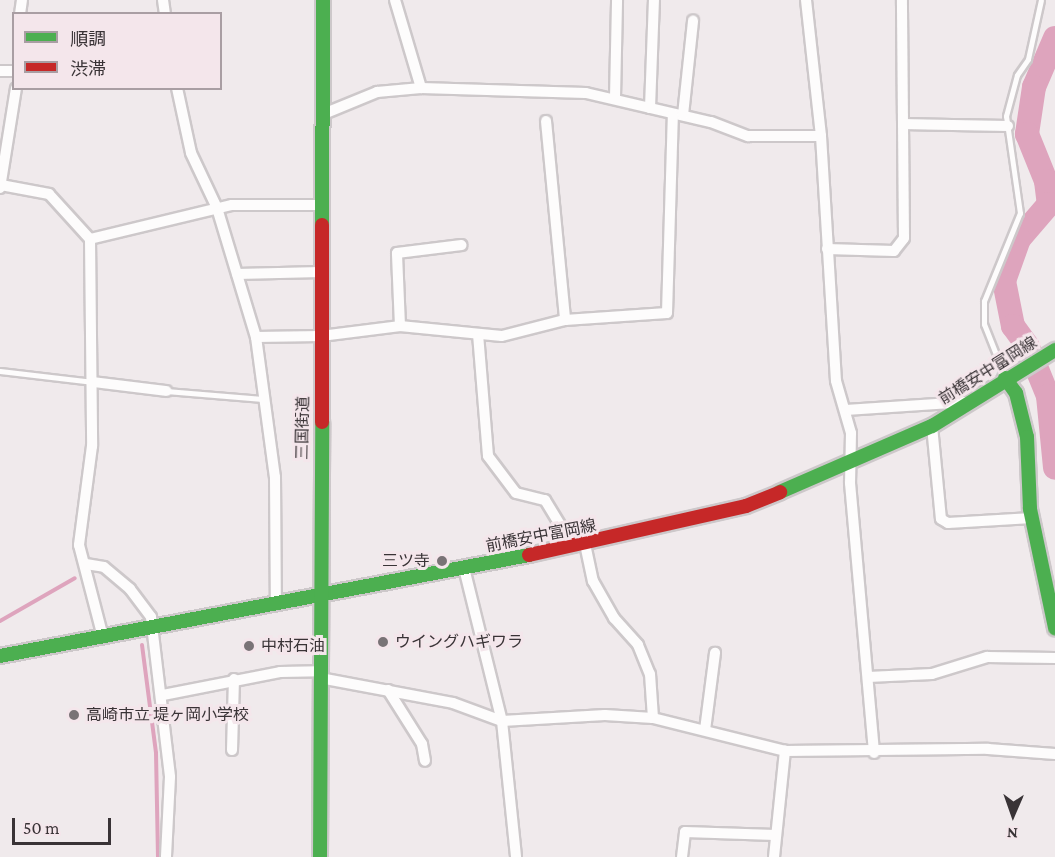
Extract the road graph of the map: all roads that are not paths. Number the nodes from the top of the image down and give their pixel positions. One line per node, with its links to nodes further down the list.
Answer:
1 (323, 0): 14 (main road, 三国街道)
2 (395, 0): 9 (street)
3 (617, 0): 12 (street)
4 (654, 0): 13 (street)
5 (806, 0): 19 (street)
6 (902, 0): 17 (street)
7 (1041, 0): 18 (lane)
8 (693, 21): 15 (street)
9 (421, 88): 12 (street); 14 (street)
10 (16, 90): 20 (street)
11 (177, 90): 22 (street)
12 (615, 98): 13 (street)
13 (650, 108): 15 (street)
14 (321, 115): 21 (main road, 三国街道)
15 (678, 115): 19 (street); 28 (street)
16 (546, 121): 28 (street)
17 (903, 124): 18 (street); 25 (street)
18 (1008, 126): 35 (lane)
19 (821, 136): 25 (street)
20 (0, 187): 23 (street)
21 (321, 205): 22 (street); 26 (main road, 三国街道)
22 (219, 212): 23 (street); 27 (street)
23 (90, 239): 36 (street)
24 (462, 245): 29 (street)
25 (827, 249): 40 (street)
26 (321, 272): 27 (street); 31 (main road, 三国街道)
27 (237, 274): 32 (street)
28 (565, 320): 30 (street)
29 (400, 326): 30 (street); 31 (street)
30 (478, 334): 44 (street)
31 (321, 336): 32 (street); 47 (main road, 三国街道)
32 (256, 337): 38 (street)
33 (1055, 350): 35 (main road, 前橋安中富岡線)
34 (0, 371): 36 (lane)
35 (1005, 378): 39 (main road, 前橋安中富岡線); 43 (main road)
36 (93, 382): 37 (street); 45 (street)
37 (166, 391): 38 (lane)
38 (263, 399): 48 (street)
39 (971, 402): 40 (street); 41 (main road, 前橋安中富岡線)
40 (847, 410): 42 (street)
41 (932, 426): 42 (main road, 前橋安中富岡線); 43 (street)
42 (849, 465): 44 (main road, 前橋安中富岡線); 56 (street)
43 (1032, 518): 49 (main road)
44 (579, 545): 46 (main road, 前橋安中富岡線); 60 (street)
45 (86, 564): 50 (street); 51 (street)
46 (464, 568): 47 (main road, 前橋安中富岡線); 61 (street)
47 (317, 596): 48 (main road, 前橋安中富岡線); 55 (main road, 三国街道)
48 (276, 605): 50 (main road, 前橋安中富岡線)
49 (1055, 628)
50 (151, 629): 51 (main road, 前橋安中富岡線); 59 (street)
51 (103, 637): 53 (main road, 前橋安中富岡線)
52 (715, 653): 62 (street)
53 (0, 656)
54 (1055, 658): 56 (street)
55 (320, 675): 57 (street); 58 (street); 70 (main road, 三国街道)
56 (868, 677): 65 (street)
57 (234, 679): 59 (street); 63 (street)
58 (388, 690): 61 (street); 67 (street)
59 (163, 695): 69 (street)
60 (653, 718): 61 (street); 62 (street)
61 (502, 721): 71 (street)
62 (705, 730): 64 (street)
63 (232, 750)
64 (785, 751): 65 (street); 68 (street)
65 (874, 753): 66 (street)
66 (1055, 754)
67 (425, 761)
68 (775, 835): 72 (street); 73 (street)
69 (166, 857)
70 (320, 857)
71 (516, 857)
72 (682, 857)
73 (774, 857)

